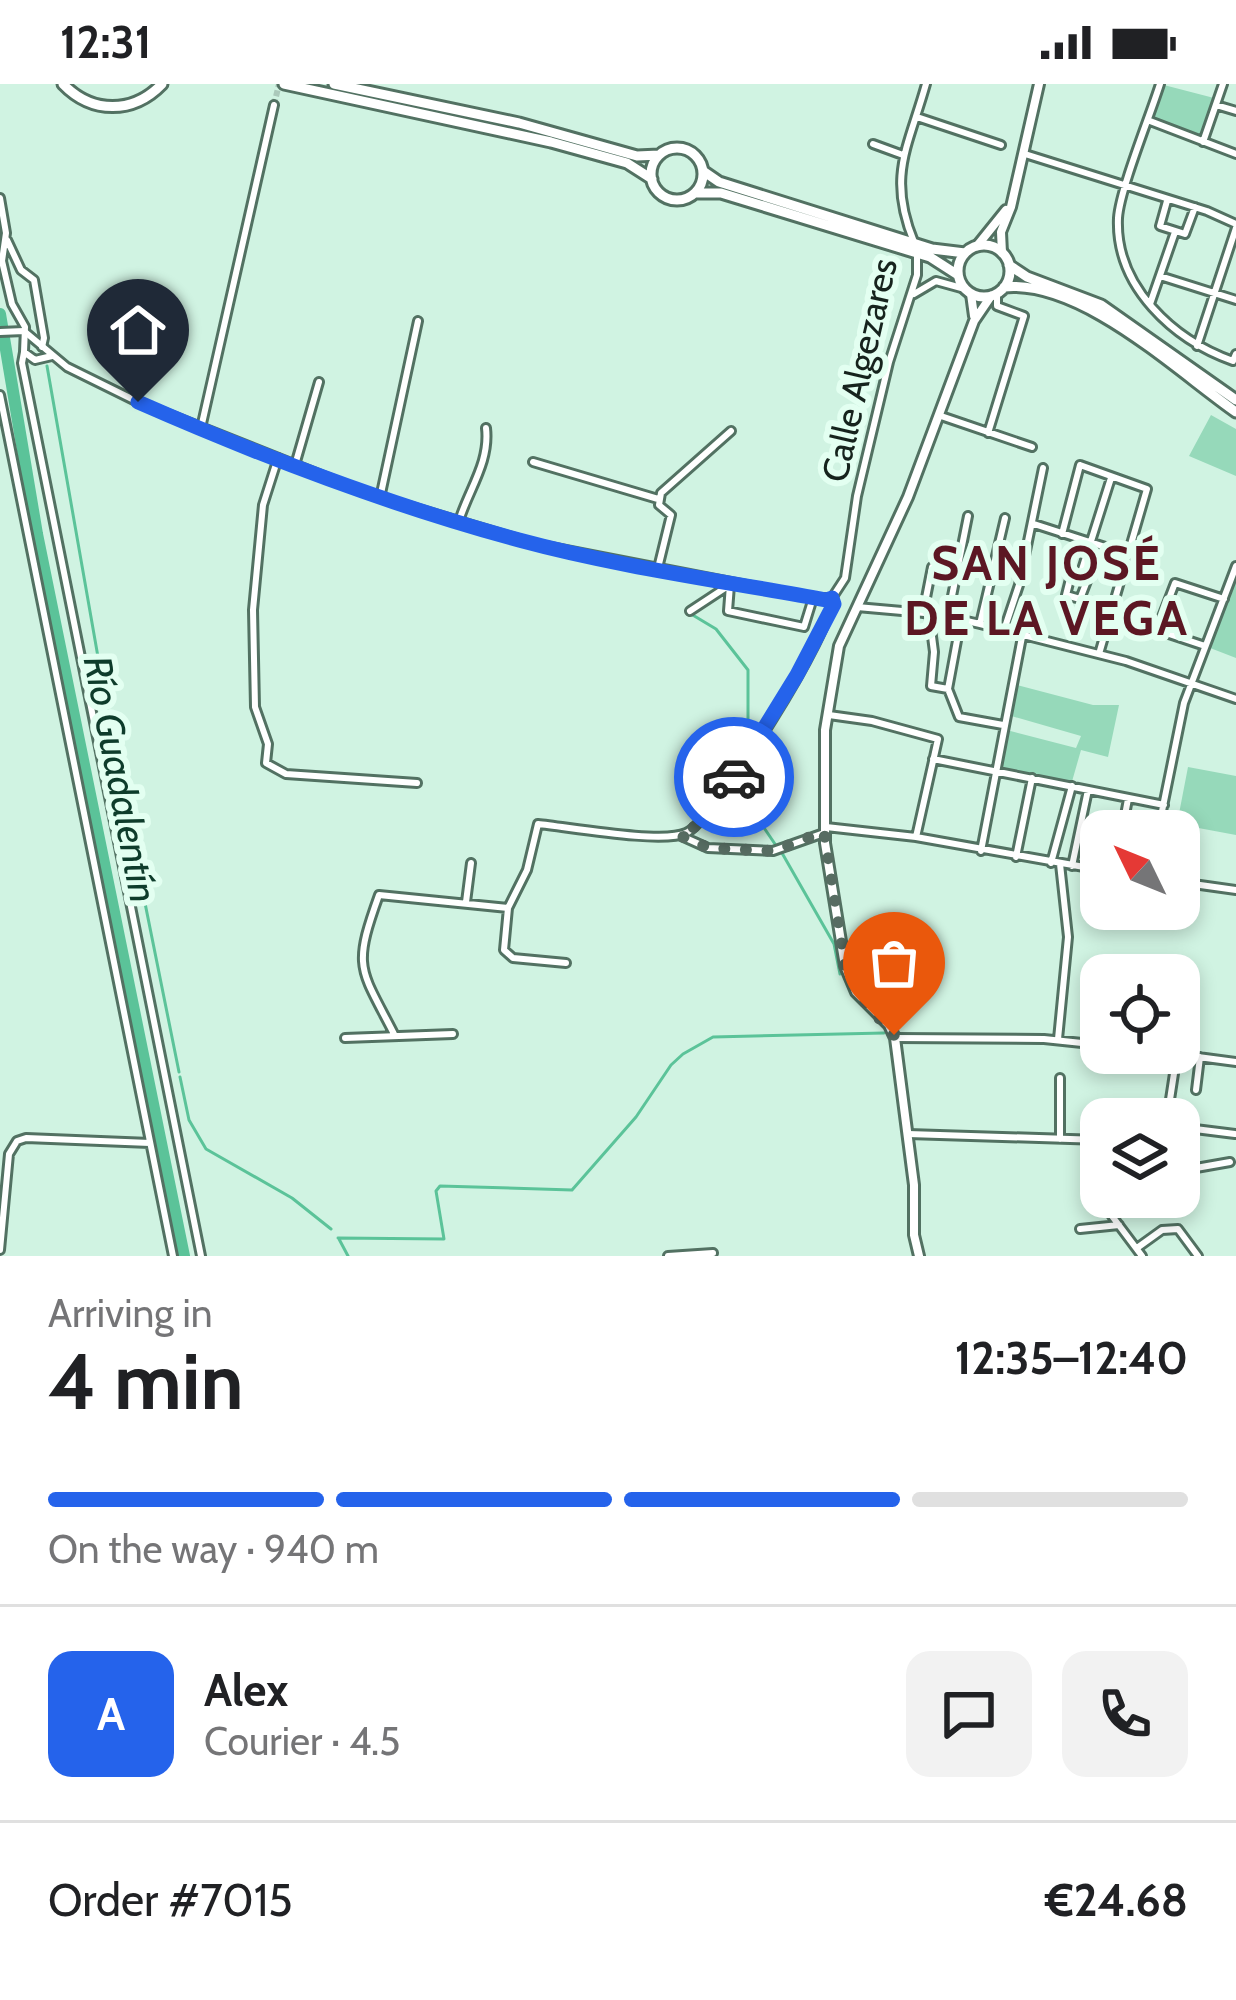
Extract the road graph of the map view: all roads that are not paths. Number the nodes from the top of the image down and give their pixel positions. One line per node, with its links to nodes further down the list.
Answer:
1 (63, 84): 2 (main road)
2 (162, 84)
3 (284, 84): 22 (main road)
4 (334, 84): 19 (main road)
5 (926, 84): 12 (street, Calle Algezares)
6 (1039, 84): 17 (main road)
7 (1160, 84): 13 (street)
8 (1223, 84): 10 (street)
9 (274, 105): 59 (street)
10 (1216, 105): 11 (street); 14 (street)
11 (1236, 111)
12 (916, 118): 16 (street); 20 (street, Calle Algezares)
13 (1149, 120): 14 (street); 23 (street)
14 (1203, 142): 18 (street)
15 (873, 144): 20 (street)
16 (1001, 145)
17 (1024, 154): 23 (street); 26 (main road)
18 (1236, 154)
19 (659, 155): 21 (main road); 22 (main road)
20 (904, 156): 33 (street, Calle Algezares)
21 (703, 171): 24 (main road); 33 (main road)
22 (652, 179): 24 (main road)
23 (1127, 188): 27 (street); 44 (street)
24 (695, 193): 33 (main road)
25 (0, 198): 31 (street)
26 (1013, 198): 32 (main road); 35 (main road)
27 (1167, 200): 28 (street); 30 (street)
28 (1196, 207): 29 (street); 30 (street)
29 (1236, 226): 41 (street)
30 (1174, 232): 38 (street)
31 (5, 236): 47 (street); 49 (street)
32 (977, 246): 34 (main road); 35 (main road)
33 (916, 248): 34 (main road); 37 (main road); 43 (street, Calle Algezares)
34 (965, 253): 37 (main road)
35 (1002, 254): 36 (main road)
36 (1009, 265): 40 (main road); 56 (main road)
37 (958, 274): 39 (main road)
38 (1160, 276): 41 (street); 44 (street)
39 (968, 292): 40 (main road); 43 (street); 46 (main road)
40 (997, 292): 46 (main road); 57 (main road); 62 (street)
41 (1215, 294): 42 (street); 50 (street)
42 (1236, 300)
43 (909, 302): 84 (street, Calle Algezares)
44 (1150, 304): 50 (street)
45 (418, 321): 69 (street)
46 (974, 322): 58 (main road)
47 (20, 330): 48 (street); 49 (street); 51 (street)
48 (0, 332)
49 (42, 346): 52 (street)
50 (1197, 346): 53 (street)
51 (24, 352): 52 (street); 151 (street)
52 (52, 356): 59 (street)
53 (1235, 357)
54 (319, 382): 66 (street)
55 (0, 395): 141 (street)
56 (1236, 400)
57 (1236, 412)
58 (940, 416): 62 (street); 86 (main road)
59 (202, 428): 64 (street)
60 (486, 428): 73 (street)
61 (731, 431): 70 (street)
62 (988, 433): 63 (street)
63 (1032, 447)
64 (278, 458): 66 (street); 104 (street)
65 (533, 462): 70 (street)
66 (295, 464): 69 (street)
67 (1043, 468): 74 (street)
68 (1111, 478): 75 (street); 76 (street); 77 (street)
69 (380, 498): 73 (street)
70 (658, 499): 79 (street)
71 (968, 516): 89 (street)
72 (1005, 518): 91 (street)
73 (459, 521): 79 (street)
74 (1034, 524): 75 (street); 92 (street)
75 (1062, 535): 76 (street)
76 (1088, 543): 77 (street); 81 (street)
77 (1127, 554): 95 (street)
78 (1236, 566): 85 (street)
79 (658, 568): 82 (street)
80 (932, 568): 88 (street)
81 (1079, 579)
82 (731, 583): 83 (street); 83 (street); 87 (street)
83 (813, 598): 84 (street)
84 (832, 598): 112 (street, Calle Algezares)
85 (1223, 599): 94 (street); 94 (street)
86 (857, 607): 88 (street); 99 (main road)
87 (690, 610)
88 (926, 613): 89 (street); 97 (street)
89 (948, 616): 90 (street)
90 (961, 619): 91 (street); 97 (street)
91 (980, 624): 92 (street)
92 (1004, 631): 93 (street)
93 (1022, 636): 95 (street); 100 (street)
94 (1204, 646): 96 (street)
95 (1099, 654): 96 (street)
96 (1190, 685): 98 (street); 108 (street)
97 (948, 689): 100 (street)
98 (1236, 699)
99 (826, 715): 101 (street); 111 (main road)
100 (1003, 725): 102 (street)
101 (933, 759): 102 (street); 113 (street)
102 (994, 770): 103 (street); 114 (street)
103 (1032, 778): 105 (street); 115 (street)
104 (417, 782)
105 (1072, 786): 106 (street); 117 (street)
106 (1088, 790): 107 (street); 118 (street)
107 (1128, 799): 108 (street); 109 (street)
108 (1163, 805): 110 (street)
109 (1126, 810)
110 (1162, 810)
111 (824, 830): 112 (street); 113 (street); 128 (main road)
112 (679, 835): 123 (street)
113 (916, 837): 114 (street)
114 (981, 851): 115 (street)
115 (1016, 857): 117 (street)
116 (472, 863): 122 (street)
117 (1055, 864): 118 (street); 129 (street)
118 (1072, 866): 119 (street)
119 (1080, 867)
120 (1200, 885): 121 (street)
121 (1236, 890)
122 (466, 902): 123 (street); 126 (street)
123 (508, 908): 124 (street)
124 (566, 963)
125 (453, 1034): 126 (street)
126 (394, 1036): 127 (street)
127 (345, 1038)
128 (895, 1038): 129 (street); 138 (main road)
129 (1058, 1040): 130 (street)
130 (1080, 1043)
131 (1200, 1057): 132 (street)
132 (1236, 1062)
133 (1198, 1074): 135 (street)
134 (1060, 1078): 139 (street)
135 (1196, 1090)
136 (1200, 1129): 137 (street)
137 (1235, 1133)
138 (908, 1134): 139 (street); 153 (main road)
139 (1060, 1139): 140 (street)
140 (1080, 1139)
141 (149, 1143): 147 (street); 150 (street)
142 (1230, 1162): 143 (street)
143 (1200, 1168)
144 (1114, 1218): 145 (street)
145 (1119, 1225): 146 (street); 149 (street)
146 (1080, 1229)
147 (0, 1250)
148 (713, 1252): 152 (street)
149 (1140, 1252): 154 (street)
150 (172, 1256)
151 (202, 1256)
152 (668, 1256)
153 (919, 1256)
154 (1198, 1256)

